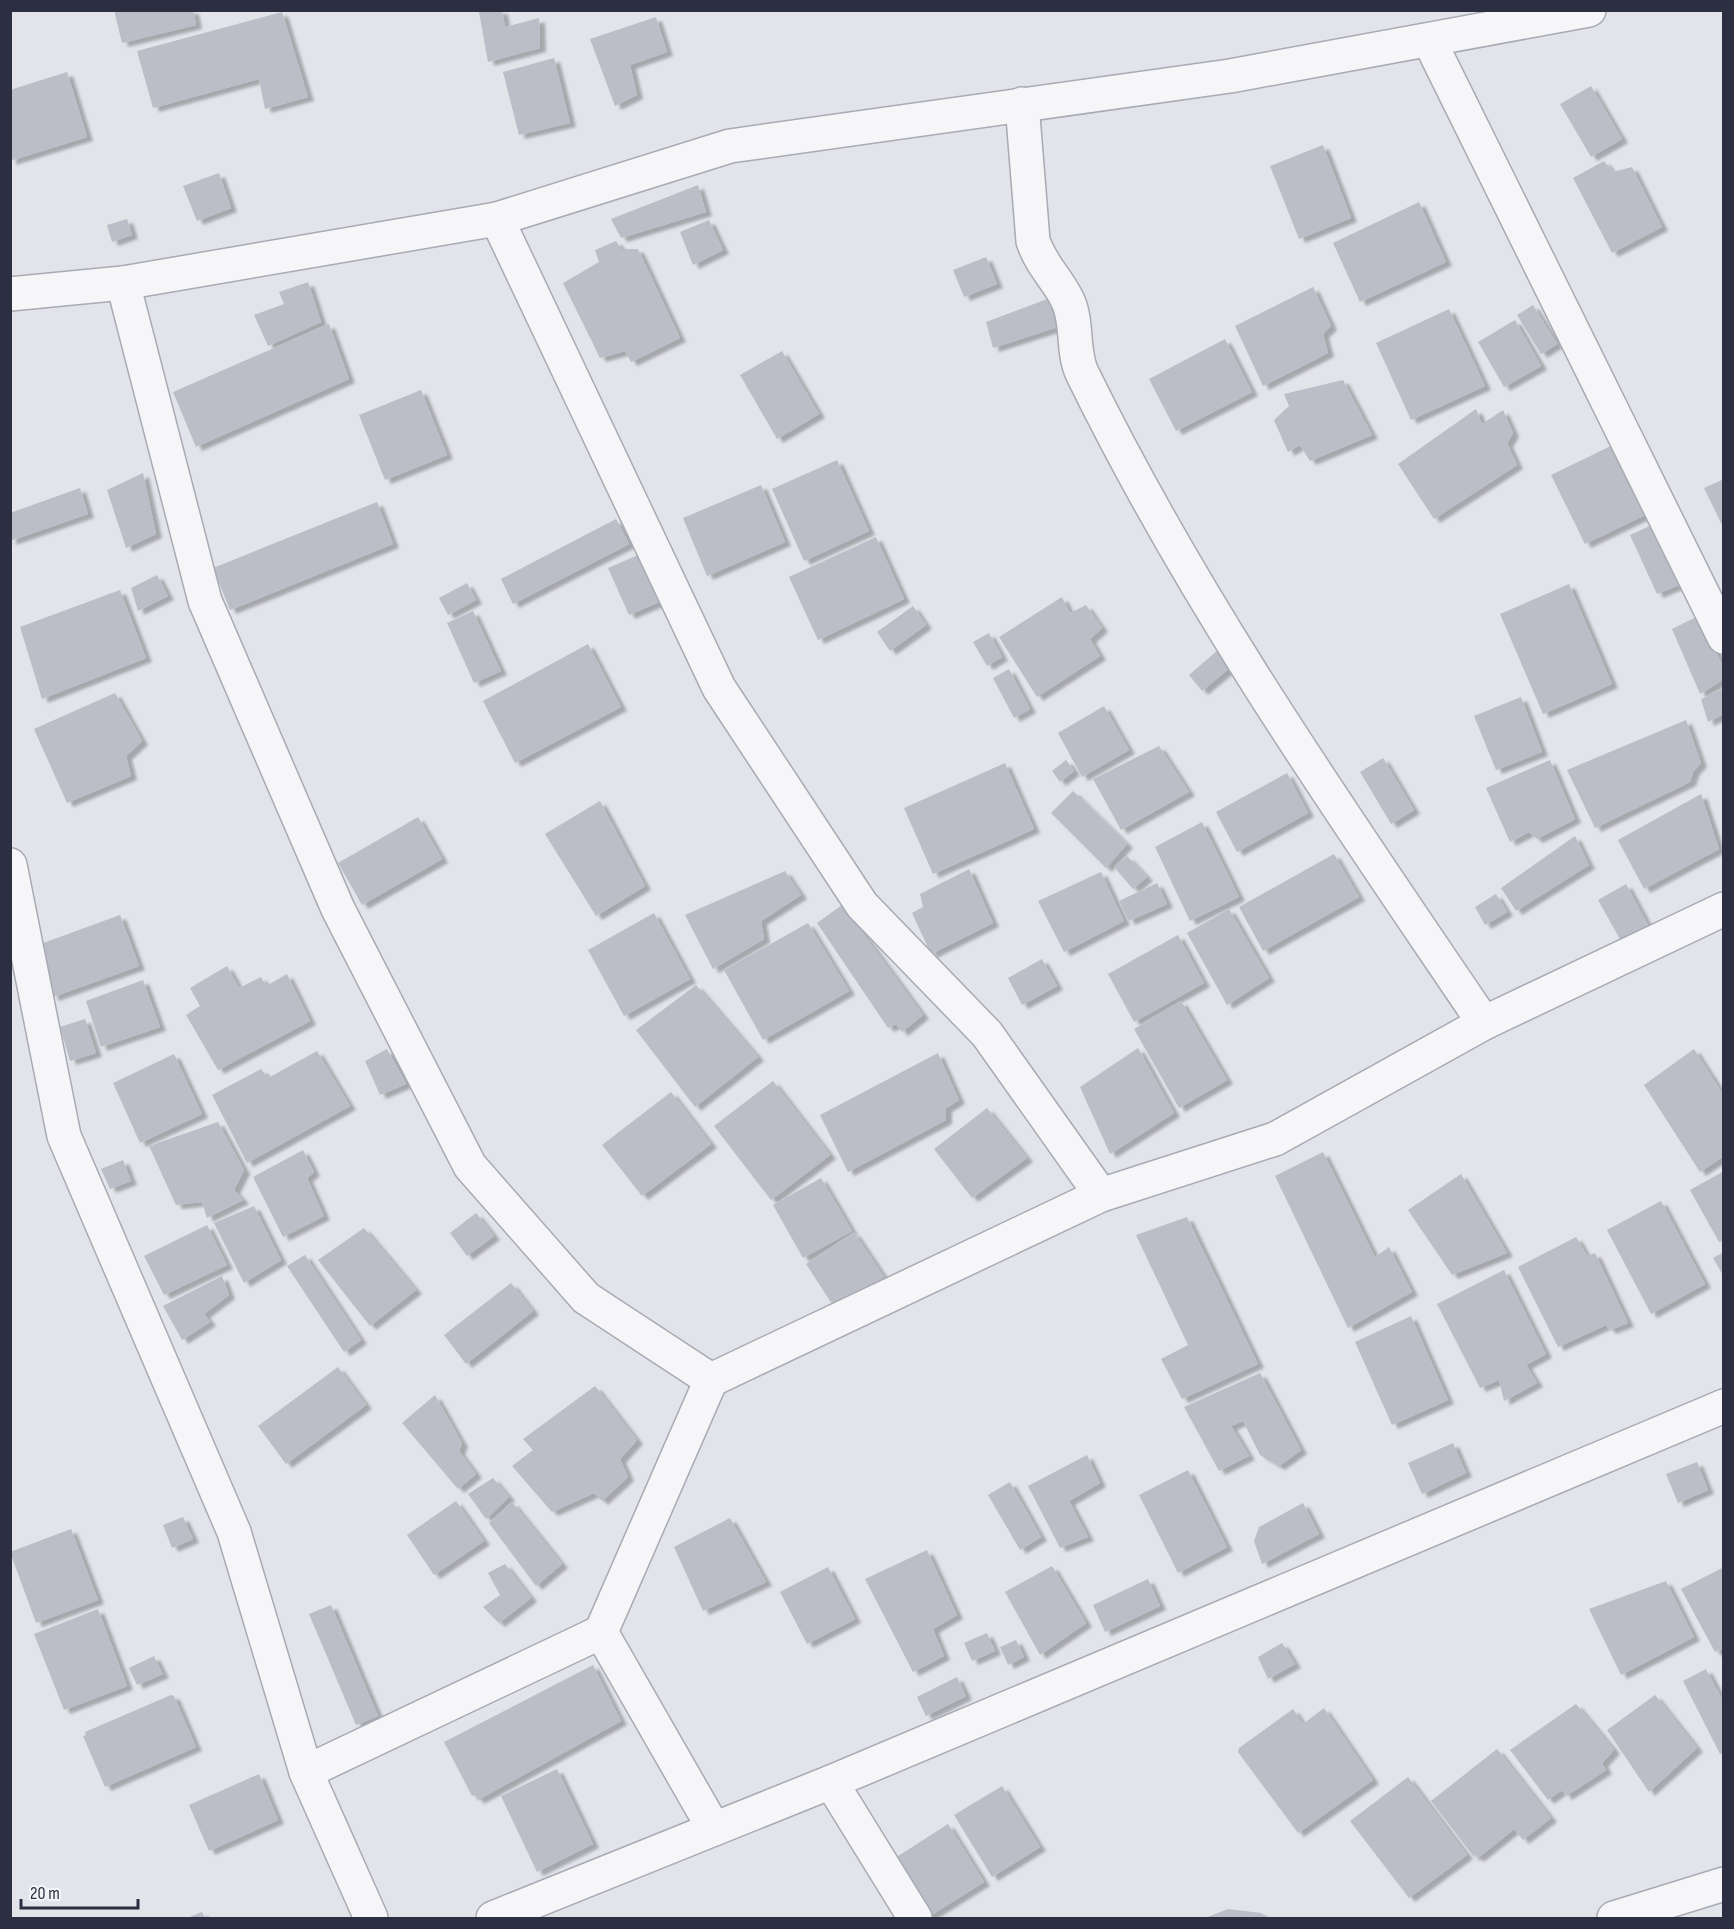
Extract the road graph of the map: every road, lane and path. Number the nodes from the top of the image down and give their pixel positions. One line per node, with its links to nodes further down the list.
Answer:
1 (1589, 10): 2 (street)
2 (1429, 40): 3 (street); 7 (street)
3 (1022, 105): 4 (street); 10 (street)
4 (497, 219): 5 (street); 11 (street)
5 (123, 283): 6 (street); 12 (street)
6 (10, 294)
7 (1724, 636)
8 (10, 865): 15 (street)
9 (1724, 909): 10 (street)
10 (1484, 1023): 11 (street)
11 (1101, 1196): 12 (street)
12 (711, 1380): 14 (street)
13 (1724, 1406): 16 (street)
14 (601, 1632): 15 (street); 17 (street)
15 (306, 1772): 19 (street)
16 (831, 1782): 17 (street); 21 (street)
17 (714, 1829): 20 (street)
18 (1724, 1884): 22 (street)
19 (371, 1918)
20 (493, 1918)
21 (915, 1918)
22 (1614, 1918)

